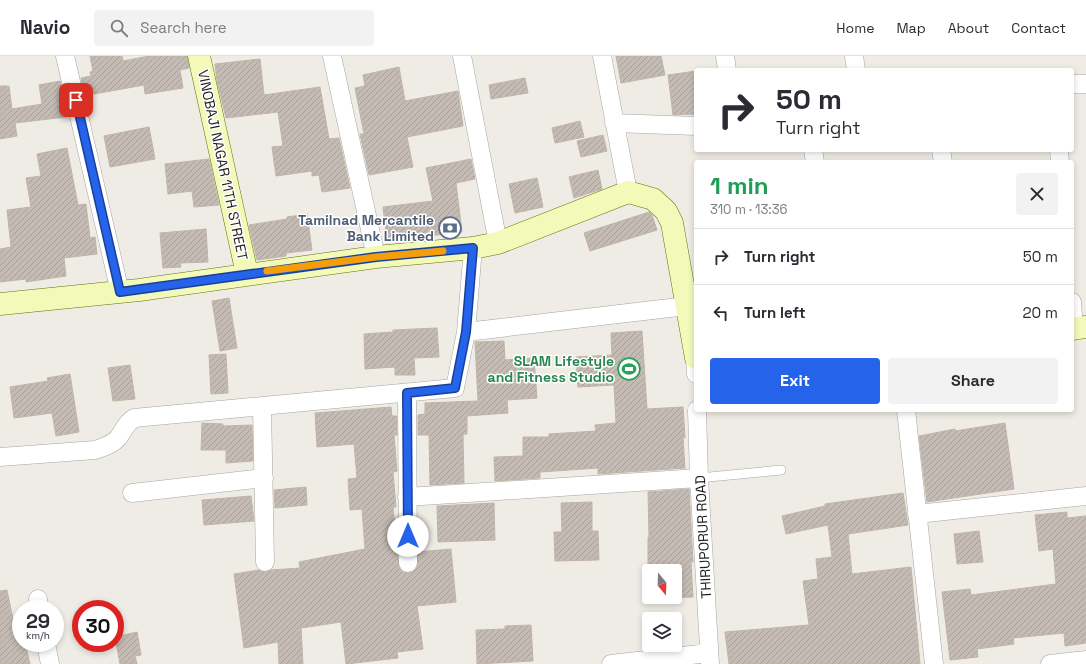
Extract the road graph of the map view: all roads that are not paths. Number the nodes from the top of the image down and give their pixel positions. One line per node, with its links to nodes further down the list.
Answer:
1 (65, 56): 19 (street)
2 (199, 56): 18 (street, VINOBAJI NAGAR 11TH STREET)
3 (332, 56): 17 (street)
4 (462, 56): 15 (street)
5 (602, 56): 12 (street)
6 (725, 56): 8 (street)
7 (854, 56): 9 (street)
8 (727, 68)
9 (856, 68)
10 (1074, 84): 11 (street)
11 (1086, 84)
12 (614, 123): 13 (street); 14 (street)
13 (694, 126)
14 (628, 192): 15 (street); 21 (street)
15 (498, 243): 16 (street)
16 (473, 248): 17 (street); 24 (street)
17 (376, 257): 18 (street)
18 (247, 274): 19 (street)
19 (120, 292): 20 (street)
20 (0, 304)
21 (687, 306): 24 (street); 25 (street)
22 (1074, 312): 23 (street)
23 (1077, 328)
24 (466, 332): 26 (street)
25 (694, 346)
26 (407, 393): 27 (street); 36 (street)
27 (262, 406): 30 (street); 32 (street)
28 (697, 412): 33 (street, THIRUPORUR ROAD)
29 (906, 412): 37 (street)
30 (0, 457)
31 (781, 470): 33 (lane)
32 (264, 478): 34 (street); 38 (street)
33 (699, 478): 36 (street); 41 (street, THIRUPORUR ROAD)
34 (132, 493)
35 (1086, 496): 37 (street)
36 (407, 497): 39 (street)
37 (917, 514): 45 (street)
38 (265, 562)
39 (408, 563)
40 (48, 652): 43 (street)
41 (710, 658): 44 (street)
42 (1086, 660): 46 (street)
43 (50, 664)
44 (610, 664)
45 (934, 664)
46 (1050, 664)

